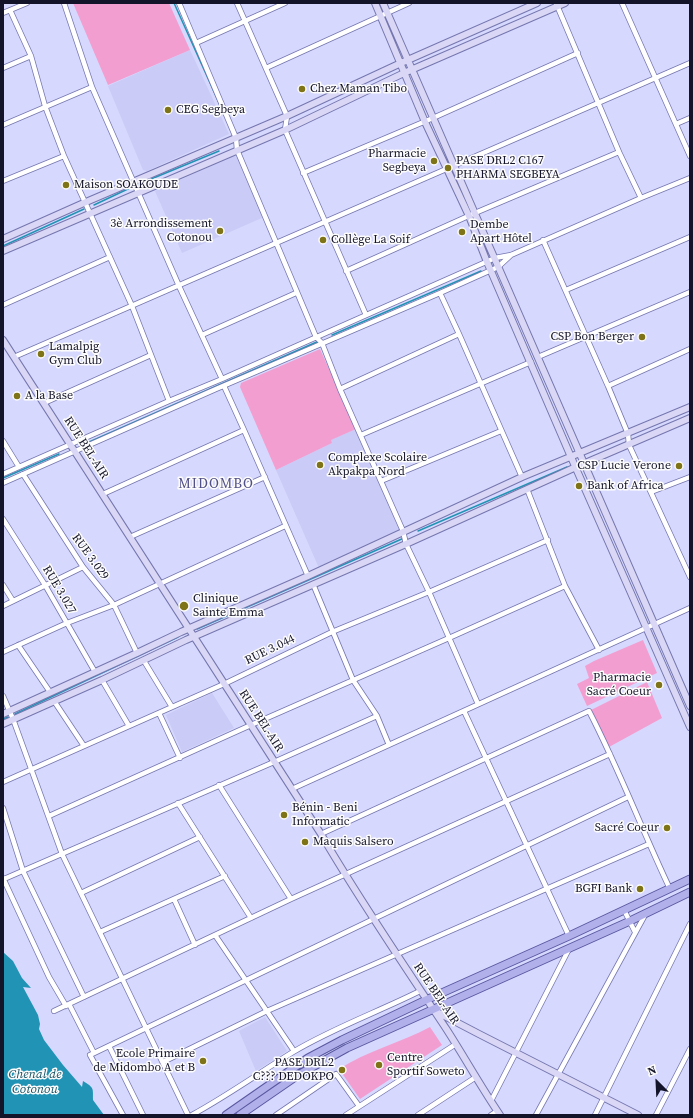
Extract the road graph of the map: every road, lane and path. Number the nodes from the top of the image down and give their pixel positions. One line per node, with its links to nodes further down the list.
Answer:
1 (27, 3): 13 (street)
2 (64, 3): 29 (street)
3 (179, 3): 18 (street)
4 (237, 3): 17 (street)
5 (285, 3): 17 (street)
6 (375, 3): 16 (street)
7 (383, 3): 14 (street)
8 (409, 3): 14 (street)
9 (537, 3): 21 (street)
10 (565, 3): 12 (street)
11 (622, 3): 28 (street)
12 (556, 5): 19 (street); 26 (street)
13 (10, 10): 15 (street); 20 (street)
14 (387, 12): 16 (street); 21 (street)
15 (3, 13)
16 (381, 16): 22 (street); 25 (street)
17 (245, 21): 18 (street); 25 (street)
18 (196, 42): 39 (street)
19 (578, 53): 30 (street); 33 (street)
20 (31, 56): 24 (street); 31 (street)
21 (408, 60): 22 (street); 26 (street)
22 (401, 63): 27 (street); 32 (street)
23 (690, 63): 28 (street)
24 (3, 68)
25 (266, 68): 32 (street)
26 (412, 70): 27 (street); 33 (street)
27 (404, 73): 35 (street); 38 (street)
28 (656, 78): 30 (street); 36 (street)
29 (92, 87): 31 (street); 49 (street)
30 (599, 102): 41 (street); 44 (street)
31 (45, 106): 37 (street); 42 (street)
32 (287, 116): 38 (street); 39 (street)
33 (433, 118): 35 (street); 44 (street)
34 (690, 118): 36 (street)
35 (425, 122): 45 (street); 46 (street)
36 (676, 124): 43 (street)
37 (3, 125)
38 (285, 130): 40 (street); 46 (street)
39 (236, 138): 40 (street); 49 (street)
40 (237, 150): 50 (street); 59 (street)
41 (619, 152): 51 (street); 54 (street)
42 (64, 156): 48 (street); 52 (street)
43 (690, 156)
44 (453, 166): 45 (street); 54 (street)
45 (447, 169): 54 (street); 55 (street)
46 (303, 173): 55 (street)
47 (690, 178): 51 (street)
48 (3, 181)
49 (134, 181): 50 (street); 52 (street)
50 (139, 192): 53 (street); 68 (street)
51 (641, 198): 58 (street)
52 (86, 202): 53 (street); 57 (street)
53 (91, 213): 60 (street); 62 (street)
54 (472, 215): 63 (street); 64 (street); 67 (street)
55 (325, 222): 59 (street); 67 (street)
56 (690, 237): 69 (street)
57 (3, 239)
58 (543, 240): 61 (street); 69 (street)
59 (276, 244): 68 (street); 71 (street)
60 (3, 251)
61 (511, 255): 63 (street); 65 (street)
62 (110, 257): 73 (street); 74 (street)
63 (495, 258): 64 (street); 65 (street)
64 (487, 262): 66 (street); 75 (street)
65 (498, 266): 66 (street); 85 (street)
66 (491, 270): 72 (street); 86 (street)
67 (346, 271): 75 (street)
68 (179, 286): 74 (street); 77 (street)
69 (566, 290): 78 (street)
70 (690, 292): 78 (street)
71 (296, 293): 77 (street); 79 (street)
72 (440, 293): 76 (street); 81 (street)
73 (3, 305)
74 (132, 306): 83 (street); 84 (street)
75 (366, 315): 79 (street)
76 (459, 334): 88 (street); 91 (street)
77 (202, 335): 87 (street)
78 (586, 336): 85 (street); 90 (street)
79 (316, 338): 81 (street); 87 (street)
80 (3, 340): 84 (street, RUE BEL-AIR)
81 (322, 343): 89 (street); 91 (street)
82 (690, 349): 90 (street)
83 (151, 355): 92 (street); 93 (street)
84 (14, 357): 93 (street, RUE BEL-AIR)
85 (538, 357): 104 (street)
86 (531, 362): 88 (street); 105 (street)
87 (222, 379): 92 (street)
88 (481, 384): 97 (street); 99 (street)
89 (224, 386): 96 (street); 103 (street)
90 (608, 386): 98 (street)
91 (340, 389): 99 (street)
92 (169, 401): 101 (street)
93 (44, 403): 101 (street, RUE BEL-AIR)
94 (690, 407): 98 (street)
95 (690, 418): 102 (street)
96 (244, 430): 111 (street); 118 (street)
97 (501, 431): 112 (street); 114 (street)
98 (628, 434): 102 (street); 104 (street)
99 (361, 435): 114 (street)
100 (3, 442): 108 (street)
101 (71, 444): 103 (street, RUE BEL-AIR); 108 (street)
102 (630, 445): 106 (street); 117 (street)
103 (75, 451): 110 (street); 118 (street, RUE BEL-AIR)
104 (580, 454): 105 (street); 106 (street)
105 (572, 457): 107 (street); 112 (street)
106 (583, 464): 107 (street); 139 (street)
107 (576, 466): 116 (street); 141 (street)
108 (19, 467): 109 (street)
109 (3, 474)
110 (23, 474): 115 (street); 125 (street, RUE 3.029)
111 (265, 477): 120 (street); 122 (street)
112 (522, 478): 121 (street)
113 (690, 478): 117 (street)
114 (381, 481): 121 (street)
115 (3, 483)
116 (527, 489): 123 (street); 124 (street)
117 (651, 492): 127 (street)
118 (103, 494): 122 (street, RUE BEL-AIR)
119 (3, 519): 131 (street, RUE 3.027)
120 (285, 526): 126 (street); 128 (street)
121 (403, 531): 124 (street); 126 (street)
122 (130, 537): 128 (street, RUE BEL-AIR)
123 (548, 540): 132 (street); 133 (street, RUE 3.044)
124 (406, 544): 129 (street); 133 (street)
125 (83, 567): 131 (street); 135 (street, RUE 3.029)
126 (308, 576): 140 (street)
127 (690, 577)
128 (160, 584): 135 (street); 140 (street, RUE BEL-AIR)
129 (313, 584): 142 (street); 143 (street)
130 (3, 585): 134 (street)
131 (45, 585): 134 (street); 138 (street, RUE 3.027)
132 (565, 586): 144 (street); 146 (street)
133 (429, 592): 142 (street, RUE 3.044); 144 (street)
134 (13, 601): 136 (street)
135 (114, 605): 138 (street); 148 (street, RUE 3.029)
136 (3, 606)
137 (690, 608): 139 (street)
138 (67, 623): 145 (street); 150 (street, RUE 3.027)
139 (654, 624): 141 (street); 158 (street)
140 (188, 628): 143 (street, RUE BEL-AIR); 148 (street)
141 (647, 628): 146 (street); 169 (street)
142 (332, 632): 152 (street); 153 (street, RUE 3.044)
143 (194, 636): 149 (street); 153 (street, RUE BEL-AIR)
144 (449, 638): 152 (street); 157 (street)
145 (18, 645): 147 (street); 154 (street)
146 (599, 650): 157 (street)
147 (3, 652)
148 (137, 653): 150 (street)
149 (144, 661): 151 (street); 159 (street)
150 (95, 672): 154 (street)
151 (102, 680): 156 (street); 168 (street)
152 (353, 680): 164 (street); 167 (street)
153 (224, 684): 159 (street, RUE 3.044); 167 (street, RUE BEL-AIR)
154 (50, 692): 160 (street)
155 (3, 696): 160 (street)
156 (54, 701): 165 (street); 171 (street)
157 (478, 704): 161 (street)
158 (690, 706)
159 (172, 707): 162 (street, RUE 3.044)
160 (10, 711): 163 (street); 165 (street)
161 (464, 711): 170 (street); 174 (street)
162 (159, 713): 168 (street, RUE 3.044); 173 (street)
163 (3, 714)
164 (377, 716): 170 (street); 175 (street)
165 (13, 719): 166 (street); 176 (street)
166 (3, 724)
167 (251, 725): 173 (street); 175 (street, RUE BEL-AIR)
168 (130, 726): 171 (street, RUE 3.044)
169 (690, 727)
170 (389, 745): 179 (street)
171 (84, 746): 176 (street, RUE 3.044)
172 (610, 754): 174 (street); 180 (street); 181 (street)
173 (180, 758): 184 (street)
174 (486, 758): 181 (street); 185 (street)
175 (274, 762): 178 (street); 179 (street, RUE BEL-AIR)
176 (31, 769): 177 (street, RUE 3.044); 184 (street)
177 (3, 782)
178 (219, 785): 182 (street); 200 (street)
179 (292, 789): 185 (street, RUE BEL-AIR)
180 (628, 797): 187 (street); 188 (street)
181 (506, 801): 188 (street); 191 (street)
182 (178, 803): 186 (street); 189 (street)
183 (3, 808): 190 (street)
184 (49, 816): 189 (street)
185 (321, 834): 191 (street, RUE BEL-AIR)
186 (200, 837): 192 (street); 198 (street)
187 (648, 844): 195 (street); 196 (street)
188 (527, 845): 195 (street); 204 (street)
189 (62, 854): 190 (street); 198 (street)
190 (23, 871): 193 (street); 217 (street)
191 (345, 875): 200 (street); 204 (street, RUE BEL-AIR)
192 (225, 876): 199 (street); 203 (street)
193 (3, 878): 219 (street)
194 (690, 879): 196 (main road)
195 (547, 887): 210 (street); 213 (street)
196 (670, 889): 201 (main road)
197 (690, 892): 202 (main road)
198 (81, 893): 207 (street)
199 (174, 899): 207 (street); 211 (street)
200 (291, 899): 203 (street)
201 (624, 910): 205 (street); 210 (main road)
202 (646, 913): 205 (main road); 208 (street)
203 (251, 918): 209 (street)
204 (374, 919): 213 (street, RUE BEL-AIR); 215 (street)
205 (630, 921): 208 (street); 212 (main road)
206 (690, 924): 233 (street)
207 (100, 932): 214 (street)
208 (635, 932): 231 (street)
209 (215, 935): 211 (street); 215 (street)
210 (570, 936): 218 (main road)
211 (195, 945): 214 (street)
212 (569, 948): 220 (main road); 229 (street)
213 (395, 954): 216 (street, RUE BEL-AIR); 222 (street)
214 (123, 979): 217 (street); 223 (street)
215 (245, 980): 222 (street); 223 (street)
216 (420, 991): 218 (street, RUE BEL-AIR); 227 (street)
217 (84, 997): 219 (street)
218 (426, 1000): 220 (street, RUE BEL-AIR); 241 (main road)
219 (67, 1005): 221 (street); 228 (street)
220 (434, 1010): 224 (street, RUE BEL-AIR); 229 (street); 242 (main road)
221 (54, 1011)
222 (267, 1011): 227 (street); 230 (street)
223 (146, 1028): 225 (street); 230 (street)
224 (456, 1044): 232 (street, RUE BEL-AIR); 235 (street)
225 (109, 1046): 228 (street); 238 (street)
226 (690, 1049): 250 (street)
227 (294, 1051): 240 (street)
228 (94, 1053): 237 (street)
229 (516, 1053): 231 (street); 234 (street)
230 (163, 1062): 239 (street)
231 (558, 1074): 233 (street); 247 (street)
232 (476, 1077): 234 (street, RUE BEL-AIR); 245 (street)
233 (604, 1098): 248 (street); 249 (street)
234 (491, 1101): 236 (street, RUE BEL-AIR)
235 (358, 1106): 243 (street); 244 (street)
236 (499, 1113): 246 (street)
237 (123, 1115)
238 (143, 1115)
239 (188, 1115)
240 (192, 1115)
241 (226, 1115)
242 (240, 1115)
243 (276, 1115)
244 (346, 1115)
245 (418, 1115)
246 (491, 1115)
247 (536, 1115)
248 (595, 1115)
249 (638, 1115)
250 (656, 1115)

